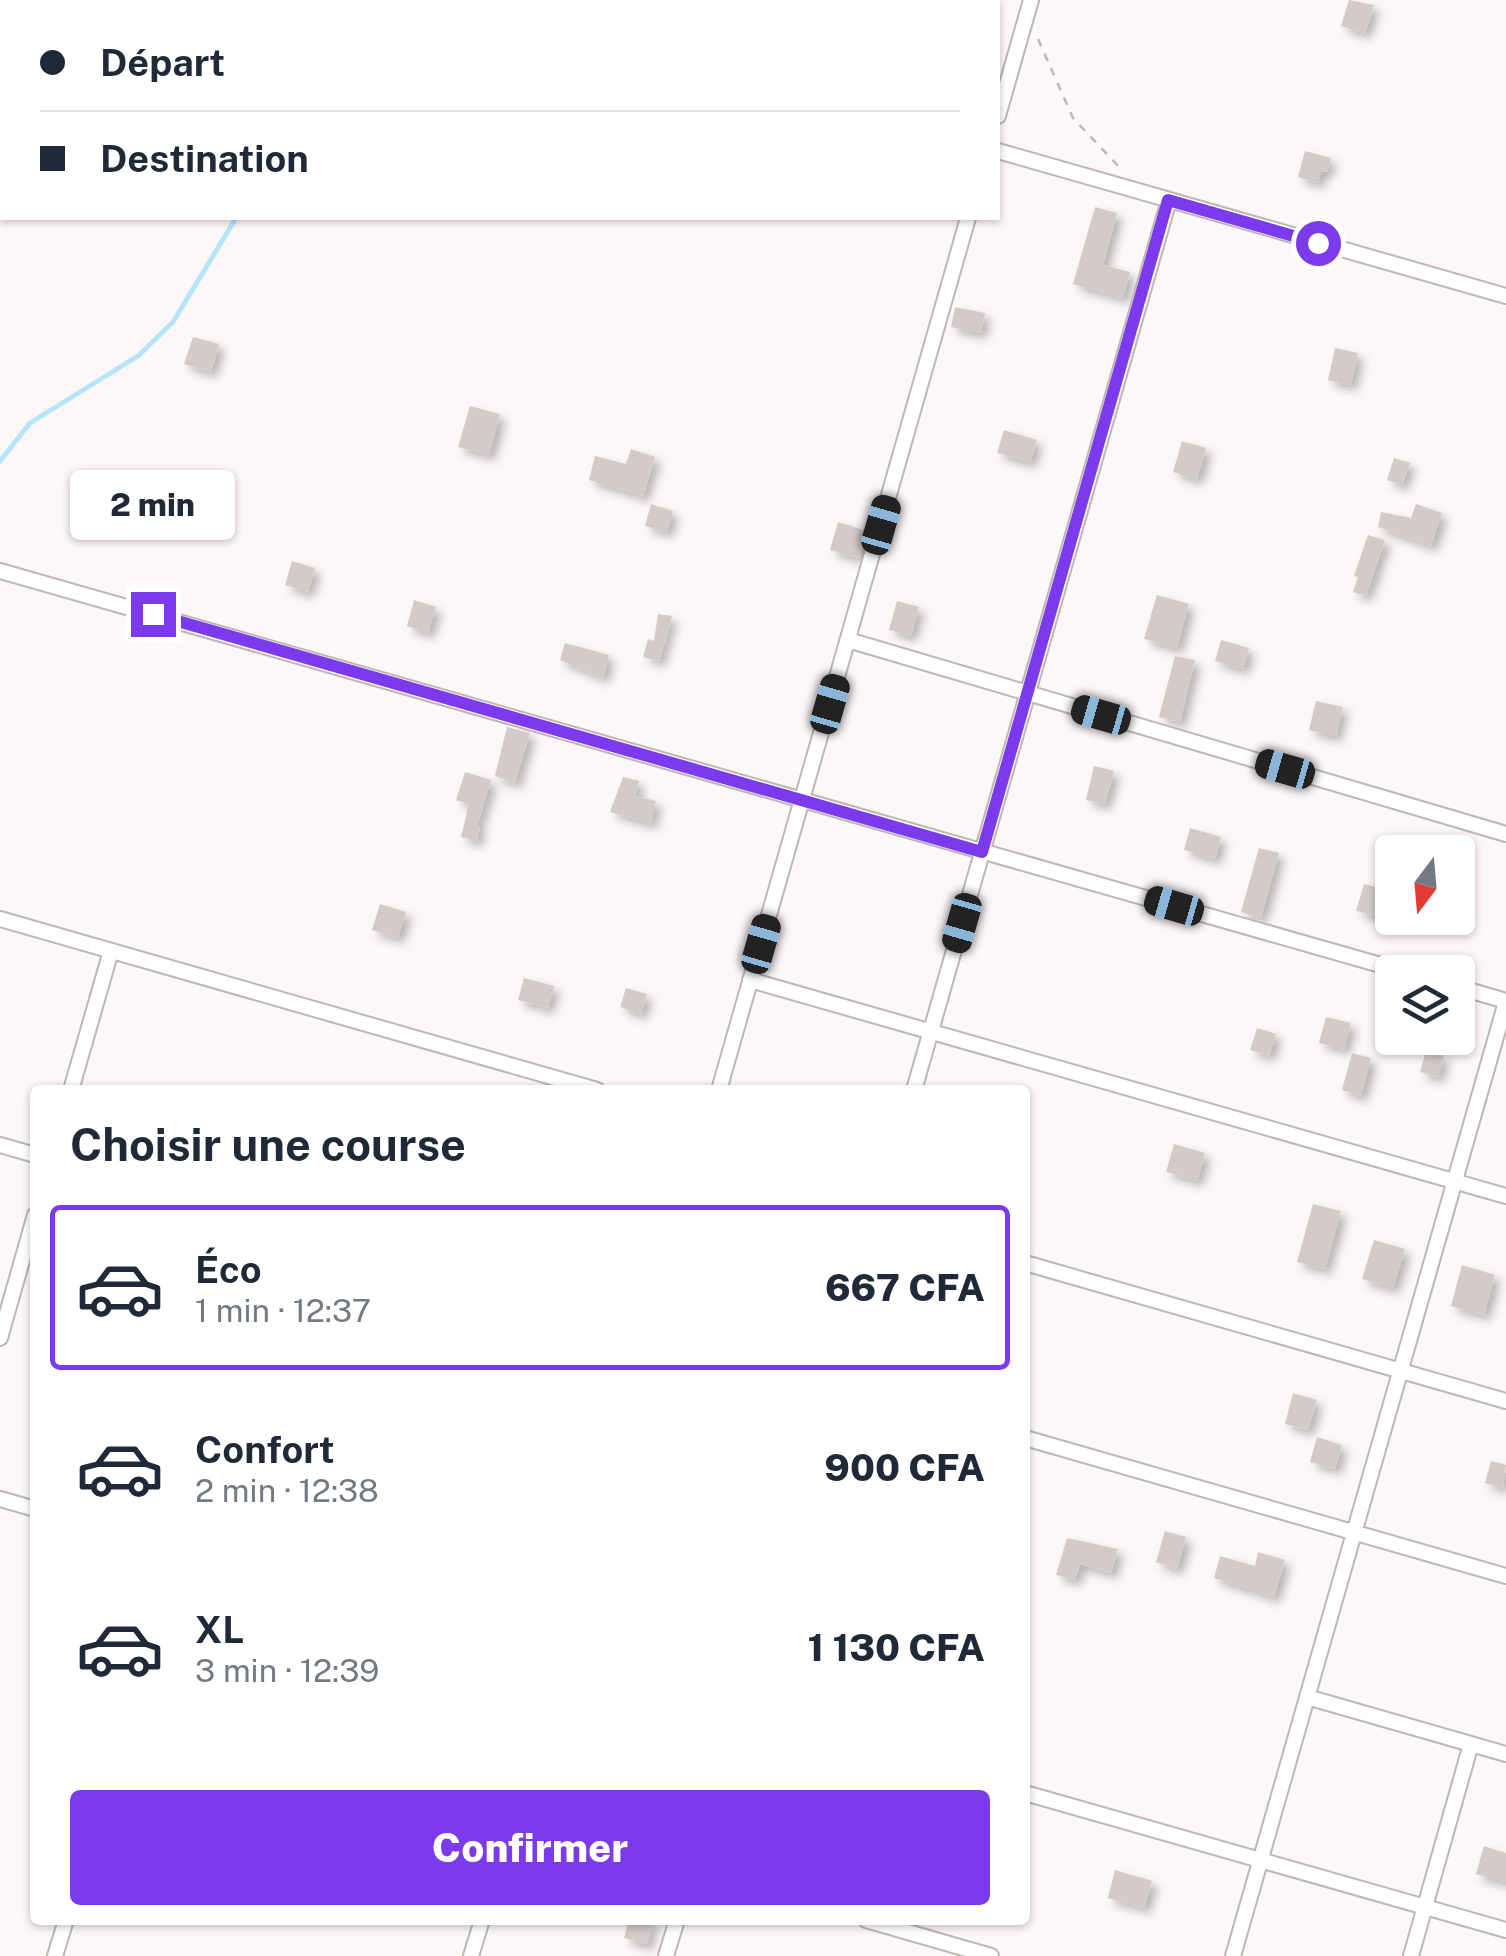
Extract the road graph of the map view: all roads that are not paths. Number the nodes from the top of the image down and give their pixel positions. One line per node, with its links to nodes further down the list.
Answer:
1 (1030, 3): 2 (street)
2 (1000, 109)
3 (1000, 152): 4 (street)
4 (1168, 200): 6 (street); 9 (street)
5 (967, 220): 8 (street)
6 (1506, 296)
7 (0, 571): 10 (street)
8 (848, 640): 9 (street); 10 (street)
9 (1028, 693): 11 (street); 12 (street)
10 (802, 800): 12 (street); 16 (street)
11 (1506, 834)
12 (982, 852): 15 (street); 19 (street)
13 (0, 919): 14 (street)
14 (111, 951): 20 (street); 21 (street)
15 (1375, 963)
16 (750, 980): 19 (street); 22 (street)
17 (1475, 993): 18 (street)
18 (1506, 1002): 26 (street)
19 (931, 1031): 23 (street); 26 (street)
20 (72, 1085)
21 (580, 1085)
22 (720, 1085)
23 (915, 1085)
24 (0, 1145): 25 (street)
25 (30, 1154)
26 (1455, 1181): 27 (street); 31 (street)
27 (1506, 1196)
28 (30, 1233): 30 (street)
29 (1030, 1264): 31 (street)
30 (0, 1338)
31 (1400, 1371): 32 (street); 36 (street)
32 (1506, 1401)
33 (1030, 1439): 36 (street)
34 (0, 1500): 35 (street)
35 (30, 1508)
36 (1354, 1532): 37 (street); 38 (street)
37 (1506, 1576)
38 (1307, 1697): 39 (street); 42 (street)
39 (1472, 1744): 40 (street); 43 (street)
40 (1506, 1754)
41 (1030, 1793): 42 (street)
42 (1260, 1860): 43 (street); 53 (street)
43 (1425, 1907): 48 (street); 54 (street)
44 (64, 1925): 49 (street)
45 (480, 1925): 50 (street)
46 (675, 1925): 51 (street)
47 (883, 1925): 52 (street)
48 (1506, 1930)
49 (55, 1956)
50 (471, 1956)
51 (666, 1956)
52 (991, 1956)
53 (1233, 1956)
54 (1411, 1956)

